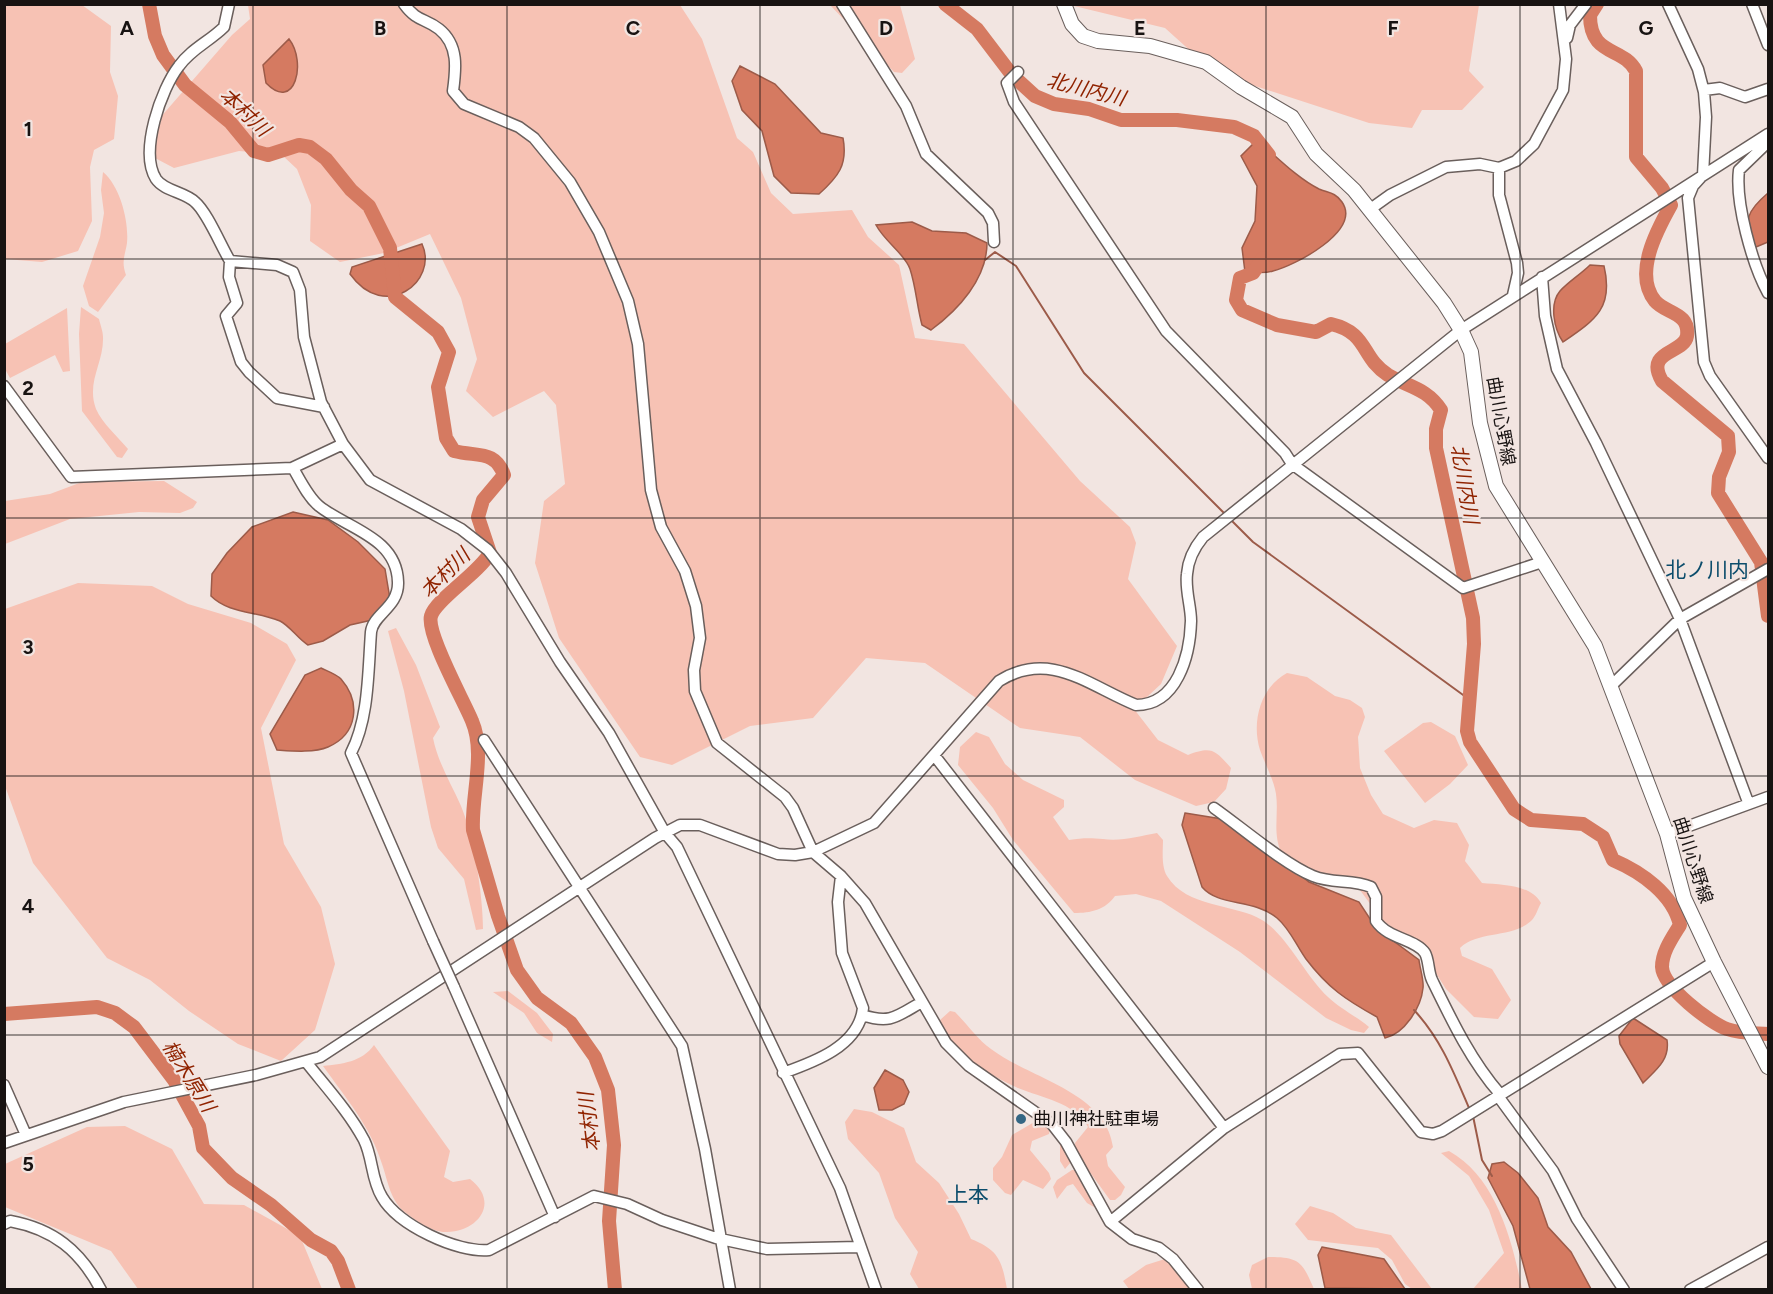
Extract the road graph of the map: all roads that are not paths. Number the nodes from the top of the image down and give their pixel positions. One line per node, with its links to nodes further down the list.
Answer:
1 (229, 4): 20 (street)
2 (404, 4): 42 (street)
3 (842, 4): 19 (street)
4 (1064, 4): 18 (main road, 曲川心野線)
5 (1559, 4): 10 (street)
6 (1586, 4): 10 (street)
7 (1668, 4): 13 (street)
8 (1752, 4): 9 (street)
9 (1768, 45)
10 (1564, 47): 16 (street)
11 (1018, 72): 29 (street)
12 (1768, 89): 13 (street)
13 (1704, 90): 17 (street)
14 (1768, 134): 17 (street)
15 (1768, 142): 22 (street)
16 (1499, 168): 18 (street); 23 (street)
17 (1703, 175): 21 (street); 28 (street)
18 (1369, 210): 24 (main road, 曲川心野線)
19 (994, 242)
20 (231, 261): 26 (street); 26 (street)
21 (1542, 277): 23 (street); 33 (street)
22 (1768, 292)
23 (1512, 295): 24 (street)
24 (1461, 330): 29 (street); 31 (main road, 曲川心野線)
25 (4, 386): 30 (street)
26 (324, 407): 27 (street)
27 (343, 444): 30 (street); 40 (street)
28 (1768, 458)
29 (1292, 464): 31 (street); 36 (street)
30 (293, 468): 56 (street, bridge)
31 (1542, 562): 34 (main road, 曲川心野線)
32 (1768, 568): 33 (street)
33 (1680, 619): 34 (street); 38 (street)
34 (1612, 685): 41 (main road, 曲川心野線)
35 (484, 740): 44 (street)
36 (934, 755): 42 (street); 53 (street)
37 (1768, 796): 38 (street)
38 (1748, 802): 41 (street)
39 (1214, 808): 52 (street)
40 (665, 833): 42 (street); 44 (street); 50 (street)
41 (1667, 834): 45 (main road, 曲川心野線)
42 (813, 852): 43 (street)
43 (841, 876): 46 (street); 47 (street)
44 (579, 888): 48 (street); 59 (street)
45 (1714, 962): 49 (main road, 曲川心野線); 52 (street)
46 (920, 1003): 47 (street); 57 (street)
47 (862, 1015): 50 (street)
48 (307, 1063): 54 (street); 56 (street)
49 (1768, 1067)
50 (783, 1073): 60 (street)
51 (4, 1085): 54 (street)
52 (1499, 1095): 53 (street); 66 (street)
53 (1224, 1128): 57 (street)
54 (26, 1135): 55 (street)
55 (4, 1143)
56 (555, 1216): 59 (street)
57 (1110, 1222): 65 (street)
58 (4, 1224): 62 (street)
59 (720, 1239): 60 (street); 63 (street)
60 (859, 1247): 64 (street)
61 (1768, 1247): 67 (street)
62 (101, 1290)
63 (730, 1290)
64 (876, 1290)
65 (1198, 1290)
66 (1624, 1290)
67 (1690, 1290)

